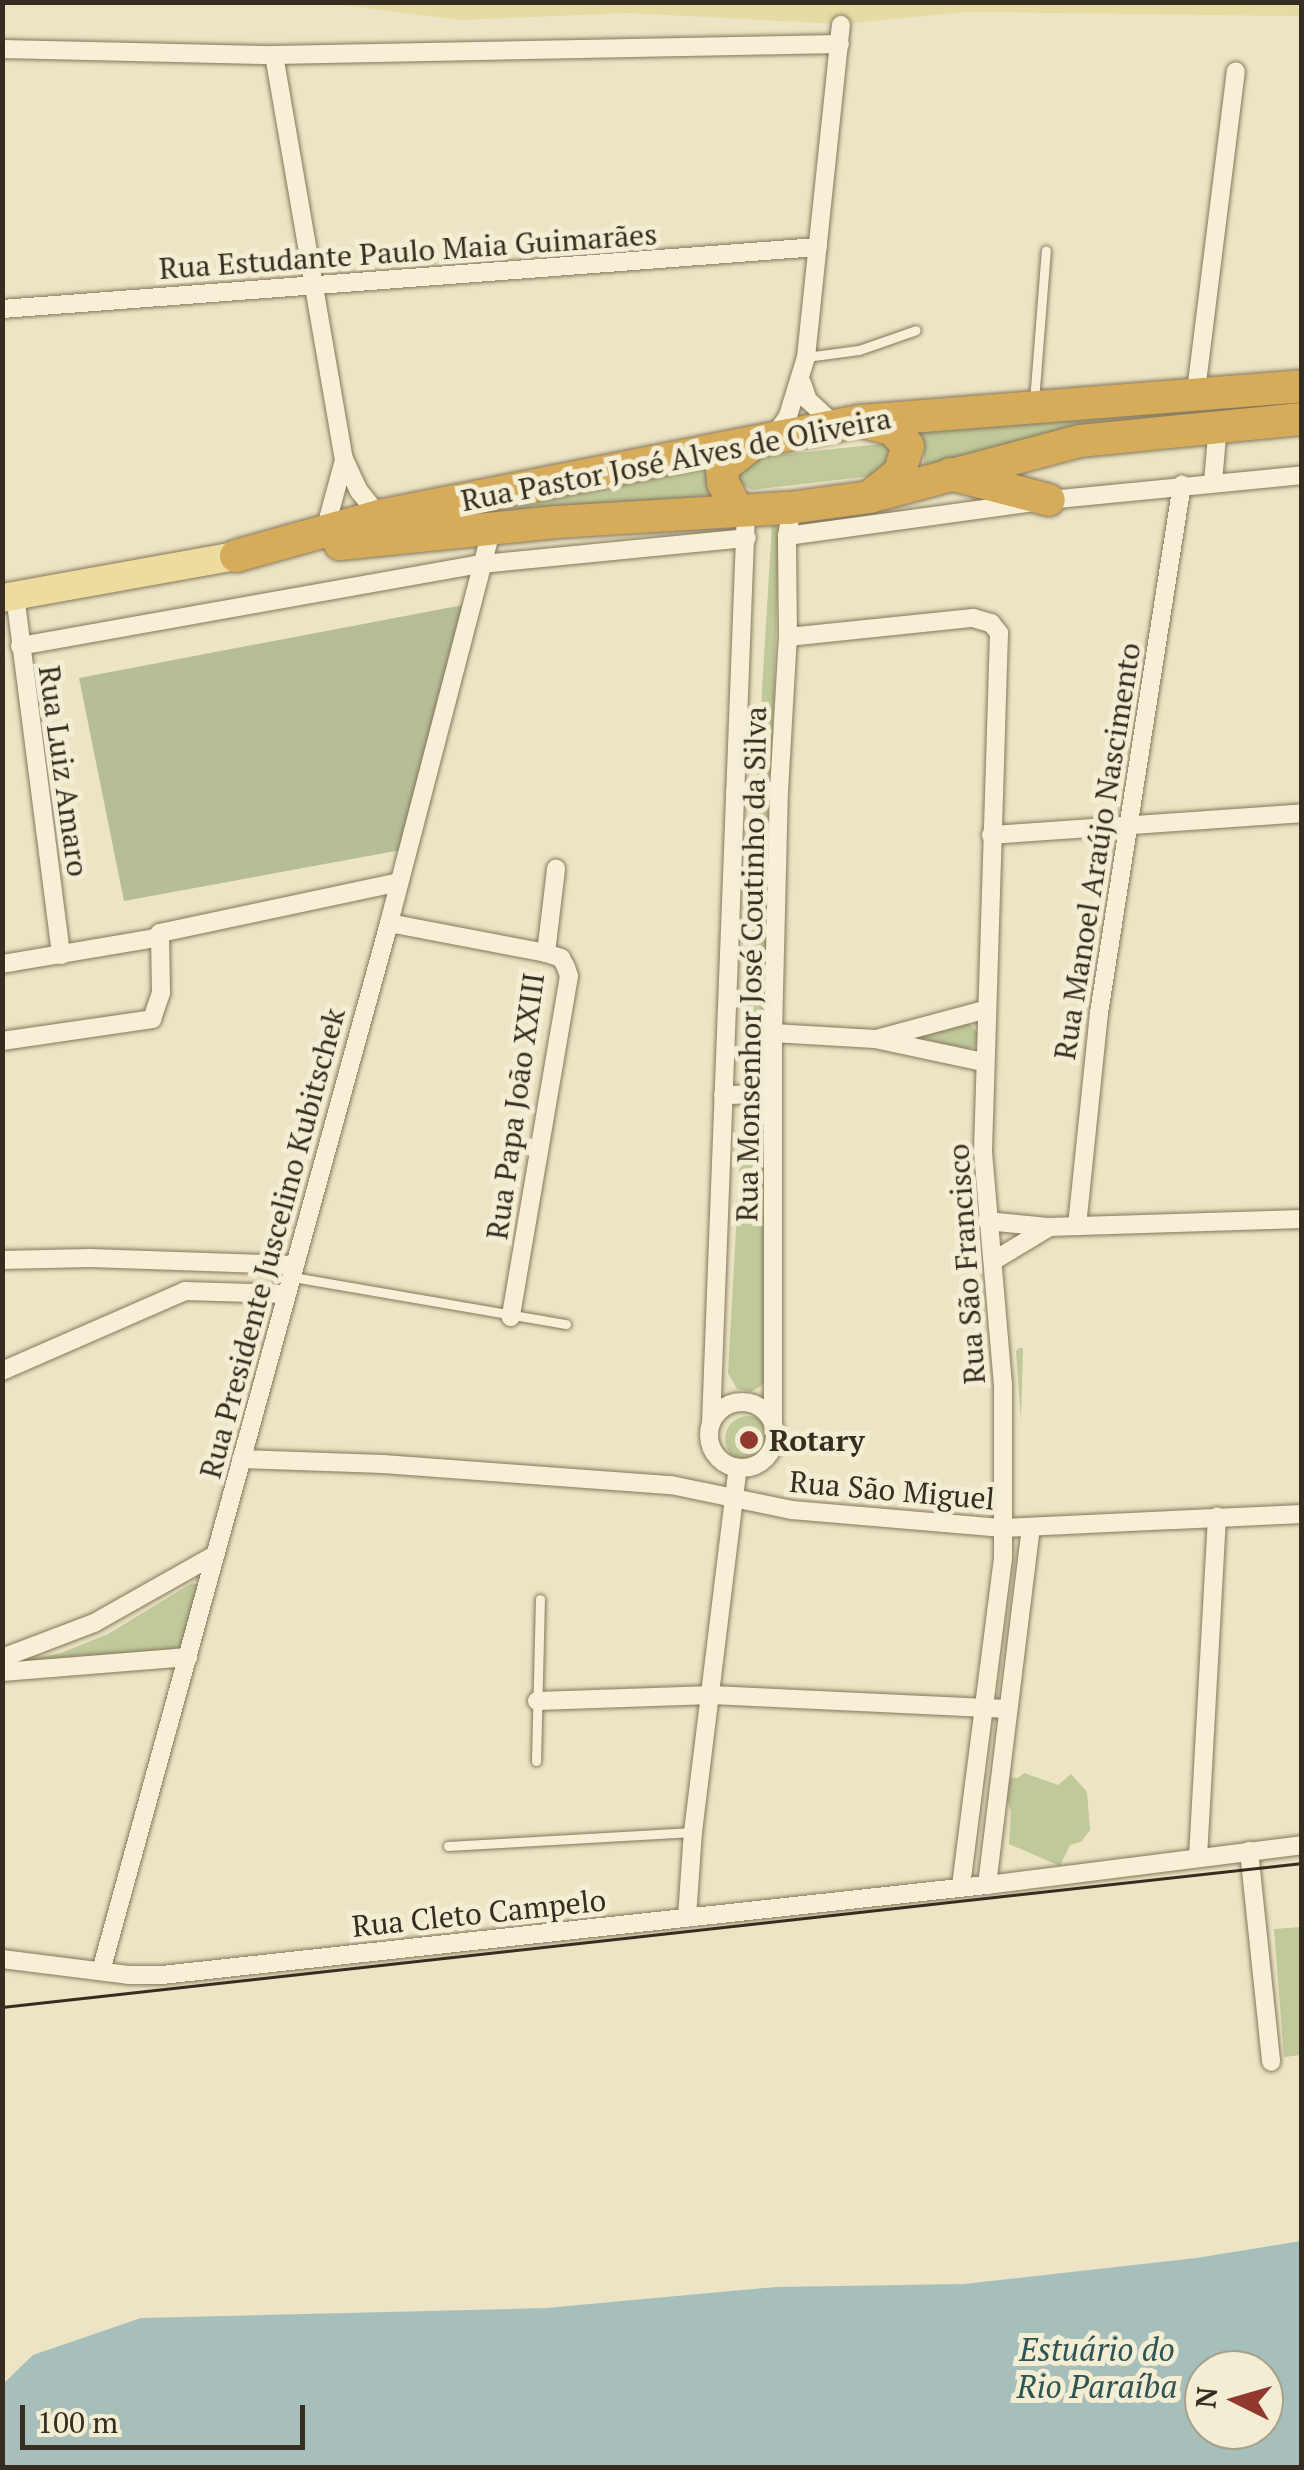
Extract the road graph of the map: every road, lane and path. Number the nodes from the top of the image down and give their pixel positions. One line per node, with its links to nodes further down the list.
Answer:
1 (842, 24): 2 (street)
2 (840, 44): 4 (street); 6 (street)
3 (2, 49): 4 (street)
4 (274, 55): 8 (street)
5 (1236, 70): 14 (street)
6 (818, 247): 8 (street, Rua Estudante Paulo Maia Guimarães); 11 (street)
7 (1046, 250): 15 (lane)
8 (312, 286): 9 (street, Rua Estudante Paulo Maia Guimarães); 20 (street)
9 (2, 309)
10 (916, 330): 11 (lane)
11 (806, 357): 12 (street)
12 (802, 382): 17 (street); 19 (street)
13 (1302, 386): 14 (highway, Rua Pastor José Alves de Oliveira)
14 (1196, 392): 15 (highway, Rua Pastor José Alves de Oliveira)
15 (1034, 408): 17 (highway, Rua Pastor José Alves de Oliveira)
16 (1302, 419): 18 (highway, Rua Pastor José Alves de Oliveira)
17 (848, 424): 19 (highway, Rua Pastor José Alves de Oliveira); 25 (highway)
18 (1218, 425): 21 (highway, Rua Pastor José Alves de Oliveira); 23 (street)
19 (763, 441): 27 (highway, Rua Pastor José Alves de Oliveira); 28 (highway)
20 (344, 459): 27 (street); 31 (street)
21 (950, 474): 25 (highway, Rua Pastor José Alves de Oliveira); 26 (highway)
22 (1302, 475): 23 (street, Rua Pastor José Alves de Oliveira)
23 (1213, 482): 24 (street, Rua Pastor José Alves de Oliveira)
24 (1182, 484): 26 (street, Rua Pastor José Alves de Oliveira); 40 (street, Rua Manoel Araújo Nascimento)
25 (869, 497): 29 (highway, Rua Pastor José Alves de Oliveira)
26 (1048, 500): 29 (street, Rua Pastor José Alves de Oliveira)
27 (378, 516): 31 (highway, Rua Pastor José Alves de Oliveira)
28 (743, 520): 29 (highway, Rua Pastor José Alves de Oliveira); 30 (highway, Rua Pastor José Alves de Oliveira); 33 (street, Rua Pastor José Alves de Oliveira); 38 (street, Rua Monsenhor José Coutinho da Silva)
29 (790, 522): 35 (street, Rua Monsenhor José Coutinho da Silva)
30 (492, 528): 32 (highway, Rua Pastor José Alves de Oliveira); 33 (street, Rua Presidente Juscelino Kubitschek)
31 (324, 530): 32 (highway, Rua Pastor José Alves de Oliveira)
32 (236, 556): 34 (main road, Rua Pastor José Alves de Oliveira)
33 (482, 564): 36 (street, Rua Pastor José Alves de Oliveira); 43 (street, Rua Presidente Juscelino Kubitschek)
34 (9, 596): 36 (street, Rua Luiz Amaro)
35 (788, 636): 37 (street, Rua Monsenhor José Coutinho da Silva); 41 (street, Rua São Francisco)
36 (20, 646): 47 (street, Rua Luiz Amaro)
37 (778, 791): 38 (street); 50 (street, Rua Monsenhor José Coutinho da Silva)
38 (735, 792): 55 (street, Rua Monsenhor José Coutinho da Silva)
39 (1302, 813): 40 (street)
40 (1126, 823): 41 (street); 58 (street, Rua Manoel Araújo Nascimento)
41 (991, 835): 49 (street, Rua São Francisco)
42 (556, 870): 46 (street)
43 (399, 882): 44 (street, Rua Presidente Juscelino Kubitschek); 45 (street)
44 (390, 922): 46 (street, Rua Papa João XXIII); 63 (street, Rua Presidente Juscelino Kubitschek)
45 (160, 933): 47 (street); 52 (street)
46 (546, 953): 65 (street, Rua Papa João XXIII)
47 (61, 955): 48 (street)
48 (2, 964)
49 (984, 1010): 51 (street); 53 (street, Rua São Francisco)
50 (773, 1033): 51 (street); 54 (street, Rua Monsenhor José Coutinho da Silva)
51 (875, 1039): 53 (street)
52 (2, 1041)
53 (983, 1062): 57 (street, Rua São Francisco)
54 (772, 1094): 55 (street); 68 (street, Rua Monsenhor José Coutinho da Silva)
55 (723, 1095): 69 (street, Rua Monsenhor José Coutinho da Silva)
56 (1302, 1220): 58 (street)
57 (987, 1222): 59 (street); 61 (street, Rua São Francisco)
58 (1077, 1226): 59 (street)
59 (1048, 1227): 61 (street)
60 (2, 1260): 62 (street)
61 (994, 1261): 75 (street, Rua São Francisco)
62 (166, 1263): 63 (street); 64 (street)
63 (289, 1278): 64 (street); 65 (lane); 70 (street, Rua Presidente Juscelino Kubitschek)
64 (167, 1298): 67 (street)
65 (510, 1317): 66 (lane)
66 (566, 1324)
67 (2, 1371)
68 (773, 1422): 69 (street); 71 (street)
69 (711, 1423): 71 (street)
70 (241, 1459): 72 (street, Rua São Miguel); 77 (street, Rua Presidente Juscelino Kubitschek)
71 (738, 1468): 72 (street)
72 (735, 1497): 75 (street, Rua São Miguel); 82 (street)
73 (1302, 1514): 74 (street, Rua São Miguel)
74 (1217, 1517): 76 (street, Rua São Miguel); 91 (street)
75 (1003, 1528): 76 (street, Rua São Miguel); 84 (street, Rua São Francisco)
76 (1031, 1528): 85 (street)
77 (213, 1556): 79 (street, Rua Presidente Juscelino Kubitschek); 80 (street)
78 (540, 1599): 83 (lane)
79 (188, 1657): 81 (street); 96 (street, Rua Presidente Juscelino Kubitschek)
80 (2, 1658)
81 (2, 1672)
82 (712, 1694): 83 (street); 84 (street); 87 (street)
83 (537, 1701): 86 (lane)
84 (986, 1708): 85 (street); 93 (street, Rua São Francisco)
85 (1008, 1710): 92 (street)
86 (536, 1761)
87 (693, 1832): 89 (lane); 94 (street)
88 (1302, 1844): 90 (street, Rua Cleto Campelo)
89 (448, 1846)
90 (1248, 1851): 91 (street, Rua Cleto Campelo); 97 (street)
91 (1198, 1857): 92 (street, Rua Cleto Campelo)
92 (987, 1885): 93 (street, Rua Cleto Campelo)
93 (961, 1888): 94 (street, Rua Cleto Campelo)
94 (687, 1918): 96 (street, Rua Cleto Campelo)
95 (2, 1959): 96 (street, Rua Cleto Campelo)
96 (101, 1970)
97 (1271, 2062)

